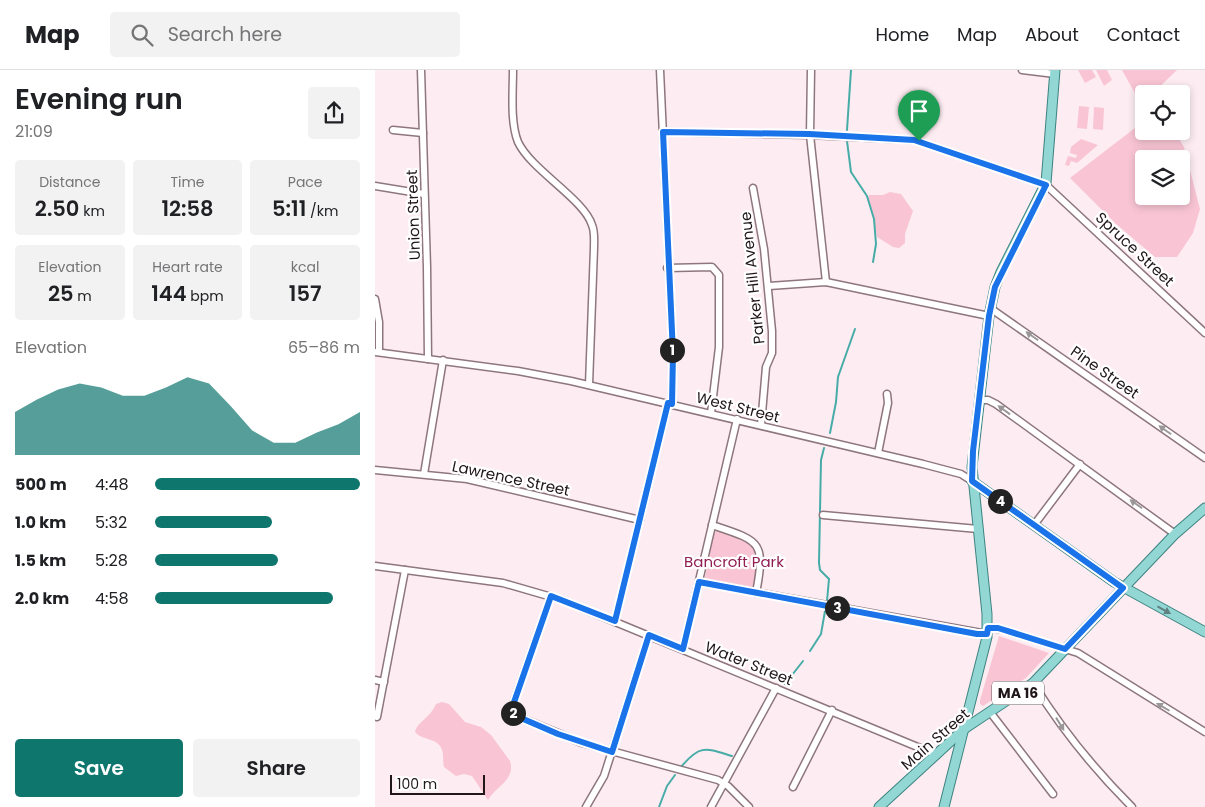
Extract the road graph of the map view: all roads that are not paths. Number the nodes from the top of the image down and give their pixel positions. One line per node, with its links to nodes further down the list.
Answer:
1 (421, 70): 9 (street, Union Street)
2 (513, 70): 24 (street)
3 (661, 70): 8 (street)
4 (811, 70): 10 (street)
5 (1022, 70): 6 (street)
6 (1055, 72): 11 (main road)
7 (393, 130): 9 (street)
8 (663, 132): 10 (street); 15 (street)
9 (423, 134): 14 (street, Union Street)
10 (809, 134): 11 (street); 16 (street)
11 (1046, 185): 19 (main road); 20 (street, Spruce Street)
12 (375, 186): 14 (street)
13 (753, 188): 17 (street, Parker Hill Avenue)
14 (424, 194): 22 (street, Union Street)
15 (667, 268): 27 (street); 28 (street)
16 (826, 282): 17 (street); 19 (street)
17 (769, 286): 30 (street, Parker Hill Avenue)
18 (375, 299): 21 (street)
19 (989, 312): 26 (main road); 32 (street, Pine Street, one-way to 19)
20 (1205, 333)
21 (377, 352): 22 (street, West Street)
22 (428, 359): 23 (street, West Street)
23 (443, 360): 24 (street, West Street); 35 (street)
24 (589, 385): 27 (street, West Street)
25 (887, 394): 31 (street)
26 (979, 400): 33 (street, one-way to 26); 36 (main road)
27 (670, 403): 28 (street, West Street); 39 (street)
28 (711, 413): 29 (street, West Street)
29 (737, 419): 30 (street, West Street); 40 (street)
30 (761, 426): 31 (street, West Street)
31 (878, 453): 36 (street, West Street)
32 (1205, 458)
33 (1080, 464): 41 (street); 43 (street, one-way to 33)
34 (375, 470): 35 (street, Lawrence Street)
35 (423, 474): 39 (street, Lawrence Street)
36 (972, 481): 41 (main road); 42 (main road)
37 (1205, 508): 43 (main road, Main Street / MA 16)
38 (823, 516): 42 (street)
39 (640, 520): 50 (street)
40 (712, 525): 46 (street); 48 (street)
41 (1034, 525): 47 (main road)
42 (978, 529): 51 (main road)
43 (1175, 534): 47 (main road, Main Street / MA 16)
44 (375, 566): 45 (street, Water Street)
45 (405, 570): 49 (street, Water Street); 57 (street)
46 (699, 582): 48 (street); 54 (street)
47 (1123, 588): 52 (main road, one-way to 52); 55 (main road, Main Street / MA 16)
48 (757, 593): 51 (street)
49 (551, 596): 50 (street, Water Street); 65 (street)
50 (615, 621): 53 (street, Water Street)
51 (987, 631): 55 (street); 63 (main road)
52 (1205, 632)
53 (649, 635): 54 (street, Water Street); 65 (street)
54 (683, 649): 59 (street, Water Street)
55 (1065, 649): 58 (main road, Main Street / MA 16); 64 (street, one-way to 55)
56 (375, 680): 57 (street)
57 (384, 682): 62 (street)
58 (1033, 684): 61 (main road, Main Street / MA 16); 75 (street, one-way to 75)
59 (776, 688): 60 (street, Water Street); 67 (street)
60 (832, 710): 66 (street, Water Street); 68 (street)
61 (990, 712): 63 (main road, Main Street / MA 16); 69 (street)
62 (377, 717)
63 (965, 729): 66 (main road, Main Street / MA 16); 74 (main road)
64 (1205, 732)
65 (612, 752): 67 (street); 70 (street)
66 (937, 754): 73 (main road, Main Street / MA 16)
67 (724, 783): 71 (street); 72 (street)
68 (793, 786)
69 (1053, 794)
70 (585, 807)
71 (711, 807)
72 (749, 807)
73 (879, 807)
74 (944, 807)
75 (1133, 807)

